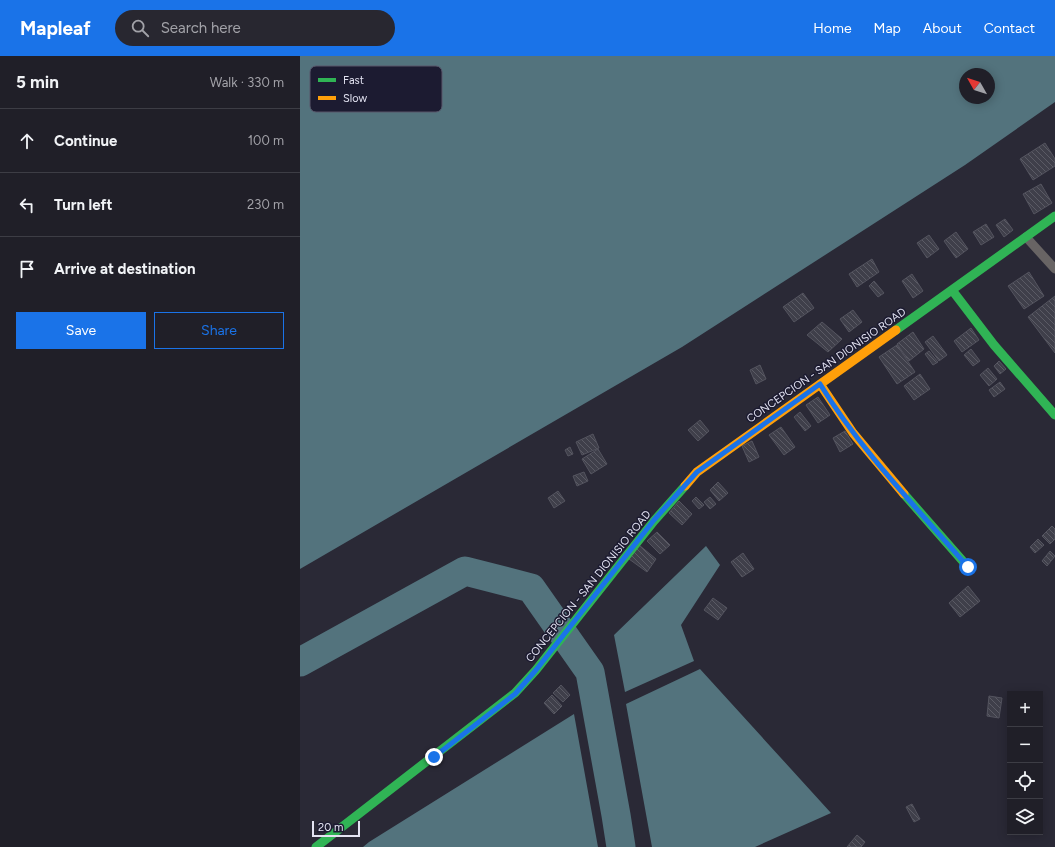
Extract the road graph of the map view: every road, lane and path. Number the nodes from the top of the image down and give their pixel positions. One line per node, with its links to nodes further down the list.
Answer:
1 (1055, 216): 2 (main road, CONCEPCION - SAN DIONISIO ROAD)
2 (1025, 236): 3 (lane); 4 (main road, CONCEPCION - SAN DIONISIO ROAD)
3 (1055, 269)
4 (952, 290): 5 (main road, CONCEPCION - SAN DIONISIO ROAD); 6 (main road)
5 (820, 384): 7 (main road); 8 (main road, CONCEPCION - SAN DIONISIO ROAD)
6 (1055, 415)
7 (968, 567)
8 (316, 847)

